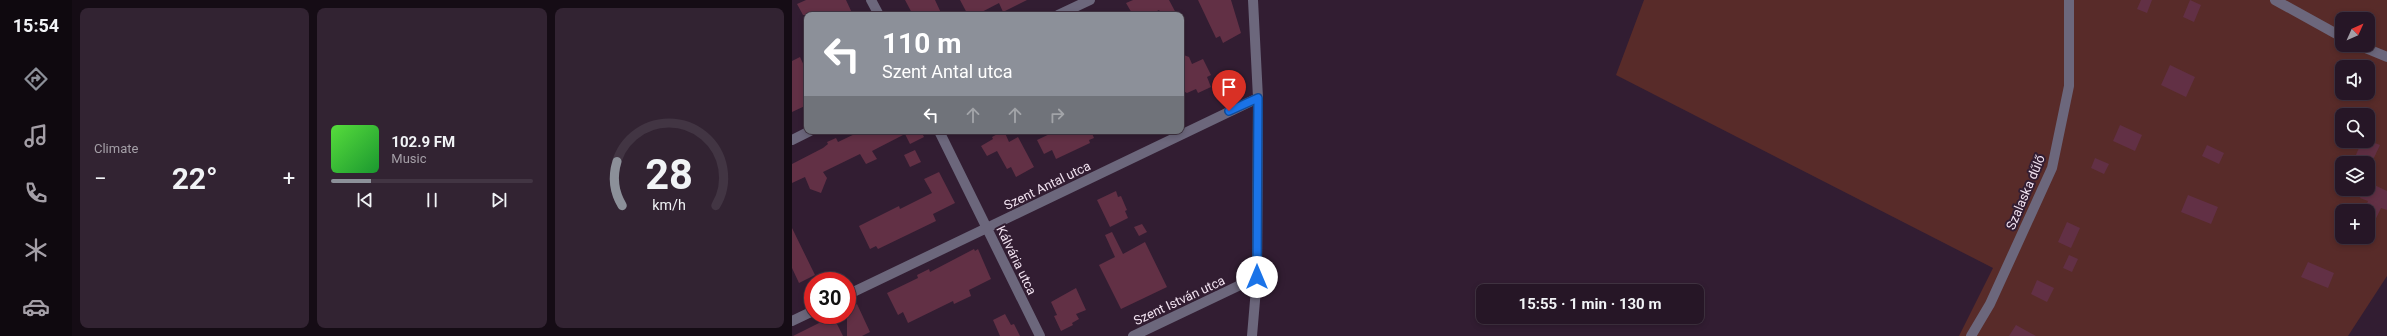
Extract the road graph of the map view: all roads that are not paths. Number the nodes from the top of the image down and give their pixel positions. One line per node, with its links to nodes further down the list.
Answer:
1 (870, 0): 6 (street)
2 (1090, 0): 7 (street)
3 (1253, 0): 11 (street)
4 (2069, 0): 25 (street, Szalaska dűlő)
5 (2275, 0): 8 (street)
6 (876, 12)
7 (1064, 12)
8 (2335, 33)
9 (2375, 52): 10 (street)
10 (2387, 57)
11 (1258, 98): 12 (street, Szent Antal utca); 18 (street)
12 (1184, 133)
13 (804, 134): 16 (street)
14 (940, 134): 17 (street, Kálvária utca)
15 (1183, 134): 17 (street, Szent Antal utca)
16 (792, 140)
17 (987, 228): 19 (street, Szent Antal utca); 22 (street, Kálvária utca)
18 (1257, 277): 23 (street, Szent István utca); 24 (street)
19 (856, 291)
20 (804, 315): 21 (street)
21 (792, 321)
22 (1040, 336)
23 (1133, 336)
24 (1252, 336)
25 (1971, 336)

